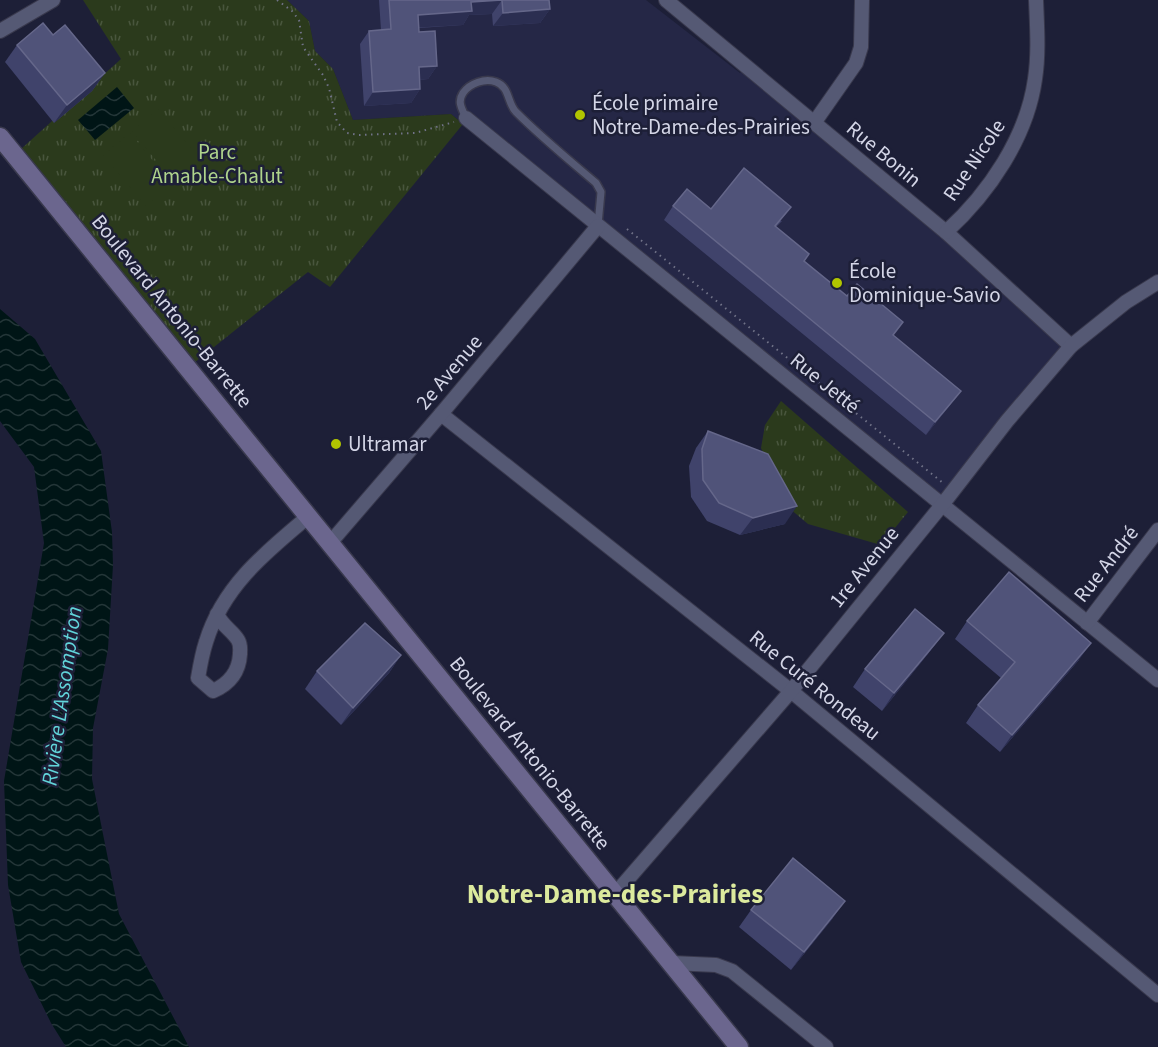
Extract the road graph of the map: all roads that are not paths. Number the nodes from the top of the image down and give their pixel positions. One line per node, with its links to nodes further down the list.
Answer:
1 (53, 0): 5 (street)
2 (666, 0): 7 (street, Rue Bonin)
3 (862, 0): 7 (street)
4 (1036, 0): 10 (street, Rue Nicole)
5 (0, 32)
6 (466, 118): 9 (street, Rue Jetté); 9 (lane)
7 (814, 123): 10 (street, Rue Bonin)
8 (3, 146): 15 (street, Boulevard Antonio-Barrette)
9 (598, 226): 13 (street, 2e Avenue); 14 (street, Rue Jetté)
10 (946, 232): 12 (street, Rue Bonin)
11 (1158, 282): 12 (street, 1re Avenue)
12 (1071, 346): 14 (street, 1re Avenue)
13 (441, 414): 17 (street, 2e Avenue); 21 (street, Rue Curé Rondeau)
14 (942, 505): 19 (street, Rue Jetté); 21 (street, 1re Avenue)
15 (309, 516): 17 (street, Boulevard Antonio-Barrette); 18 (street)
16 (1158, 530): 19 (street, Rue André)
17 (330, 543): 22 (street, Boulevard Antonio-Barrette)
18 (217, 614): 18 (street)
19 (1087, 623): 20 (street, Rue Jetté)
20 (1158, 680)
21 (790, 691): 22 (street, 1re Avenue); 24 (street, Rue Curé Rondeau)
22 (615, 894): 23 (street, Boulevard Antonio-Barrette)
23 (672, 963): 25 (street, Boulevard Antonio-Barrette); 26 (street)
24 (1158, 995)
25 (739, 1047)
26 (826, 1047)

